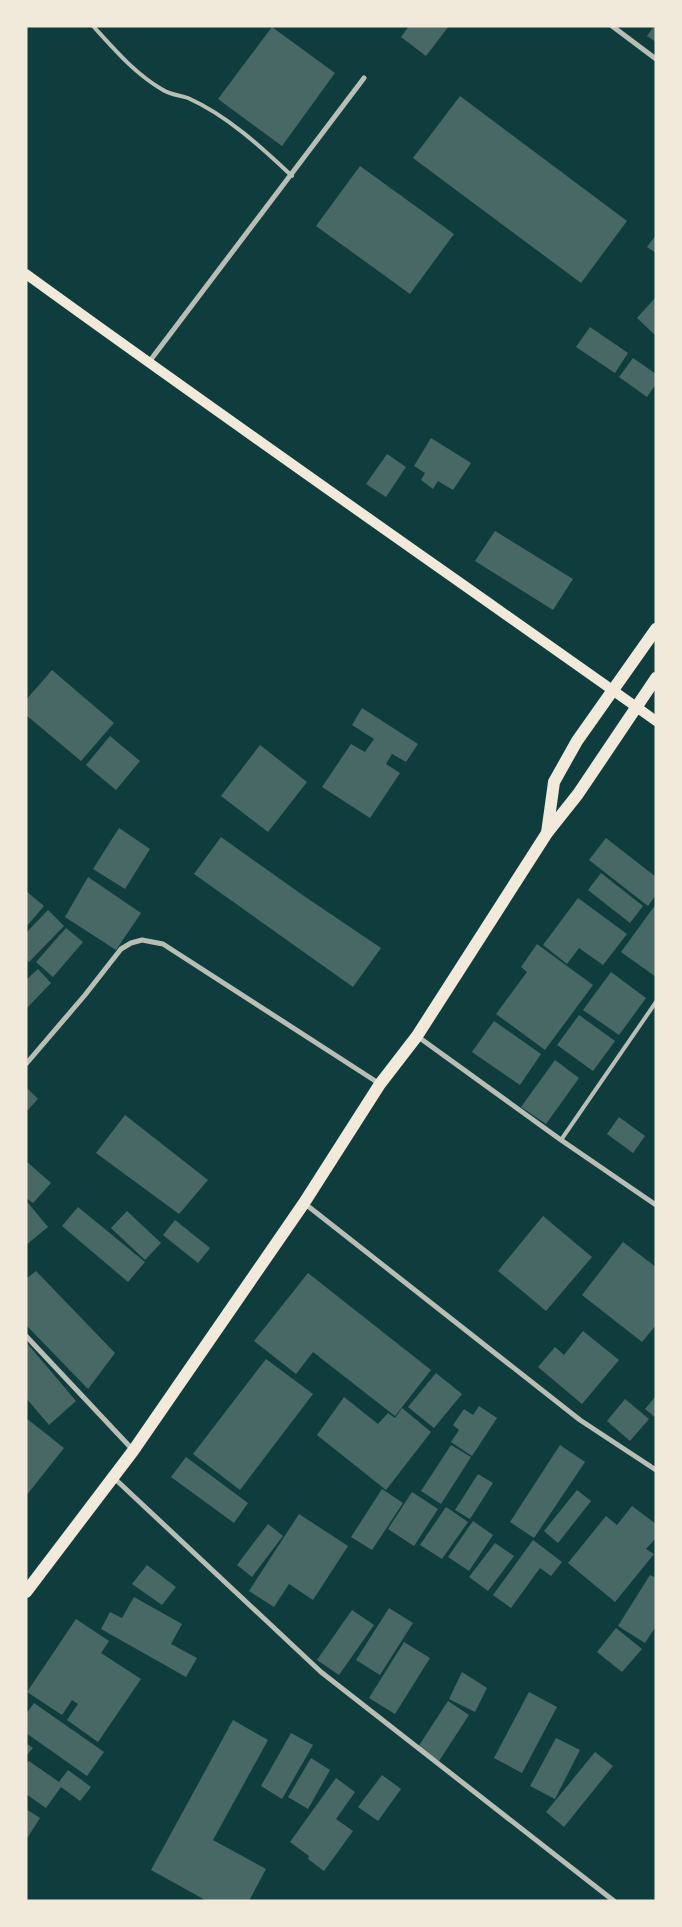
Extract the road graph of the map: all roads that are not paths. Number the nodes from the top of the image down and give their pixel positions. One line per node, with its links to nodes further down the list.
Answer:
1 (92, 26): 5 (lane)
2 (612, 26): 3 (street)
3 (656, 59)
4 (364, 78): 5 (street)
5 (292, 176): 7 (street)
6 (26, 274): 7 (main road)
7 (148, 363): 10 (main road)
8 (656, 629): 10 (main road)
9 (656, 678): 11 (main road)
10 (612, 691): 11 (main road); 13 (main road)
11 (637, 708): 12 (main road); 13 (main road)
12 (656, 721)
13 (547, 833): 15 (main road)
14 (656, 1002): 18 (lane)
15 (417, 1036): 17 (main road); 18 (street)
16 (26, 1064): 17 (street)
17 (380, 1084): 19 (main road)
18 (561, 1140): 20 (street)
19 (304, 1203): 22 (main road); 23 (street)
20 (656, 1205)
21 (26, 1336): 22 (street)
22 (133, 1451): 24 (main road)
23 (656, 1470)
24 (113, 1477): 25 (main road); 26 (street)
25 (26, 1592)
26 (614, 1901)

